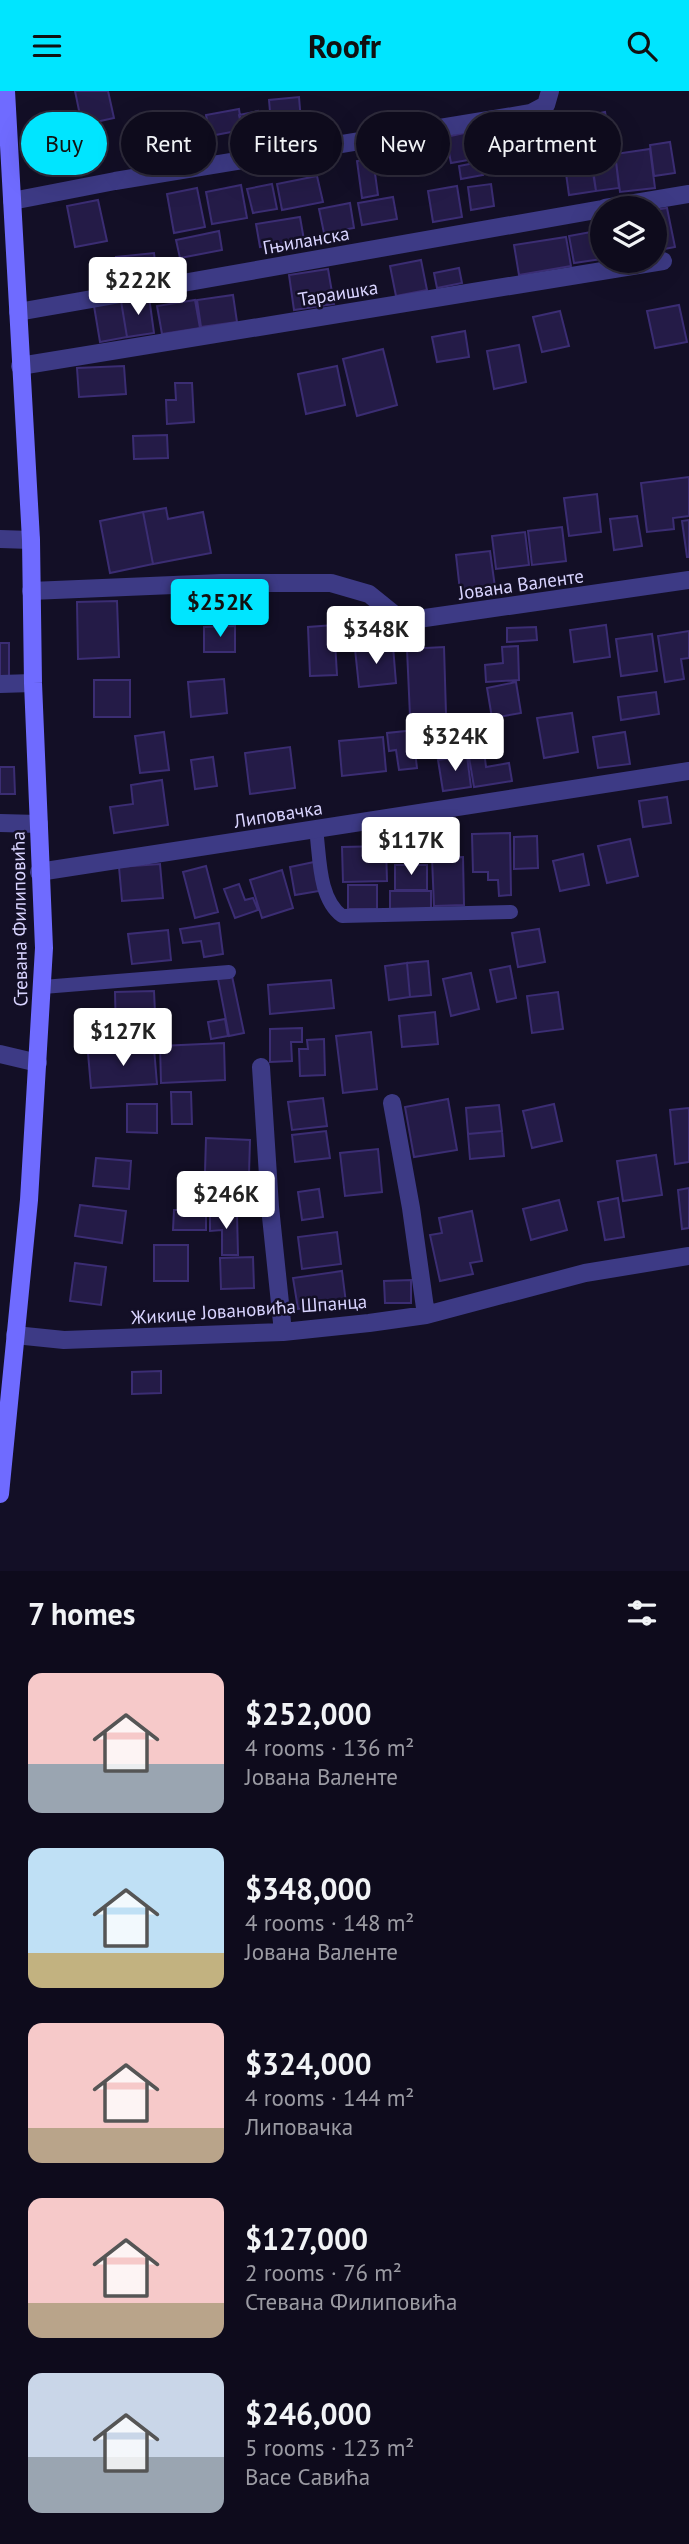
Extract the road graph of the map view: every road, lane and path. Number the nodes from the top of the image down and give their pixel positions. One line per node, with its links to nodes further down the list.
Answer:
1 (6, 91): 5 (main road, Стевана Филиповића)
2 (551, 91): 5 (street)
3 (689, 194): 4 (street, Гњиланска)
4 (667, 198)
5 (12, 201): 8 (main road, Стевана Филиповића)
6 (590, 211): 8 (street, Гњиланска)
7 (590, 273): 9 (street, Тараишка)
8 (18, 312): 9 (main road, Стевана Филиповића)
9 (20, 366): 11 (main road, Стевана Филиповића)
10 (0, 539): 11 (street)
11 (31, 540): 13 (main road, Стевана Филиповића)
12 (689, 580): 13 (street, Јована Валенте)
13 (31, 590): 14 (main road, Стевана Филиповића)
14 (33, 683): 15 (street); 18 (main road, Стевана Филиповића)
15 (0, 684)
16 (689, 771): 19 (street, Липовачка)
17 (0, 823): 18 (street)
18 (39, 824): 20 (main road, Стевана Филиповића)
19 (316, 829): 20 (street, Липовачка); 21 (lane)
20 (40, 872): 23 (main road, Стевана Филиповића)
21 (511, 912)
22 (229, 972): 23 (lane)
23 (43, 987): 25 (main road, Стевана Филиповића)
24 (0, 1053): 25 (street)
25 (38, 1063): 31 (main road, Стевана Филиповића)
26 (261, 1066): 30 (street)
27 (392, 1103): 29 (street)
28 (689, 1256): 29 (street, Жикице Јовановића Шпанца)
29 (426, 1315): 30 (street, Жикице Јовановића Шпанца)
30 (283, 1332): 31 (street, Жикице Јовановића Шпанца)
31 (9, 1346): 32 (main road, Стевана Филиповића)
32 (0, 1494)

